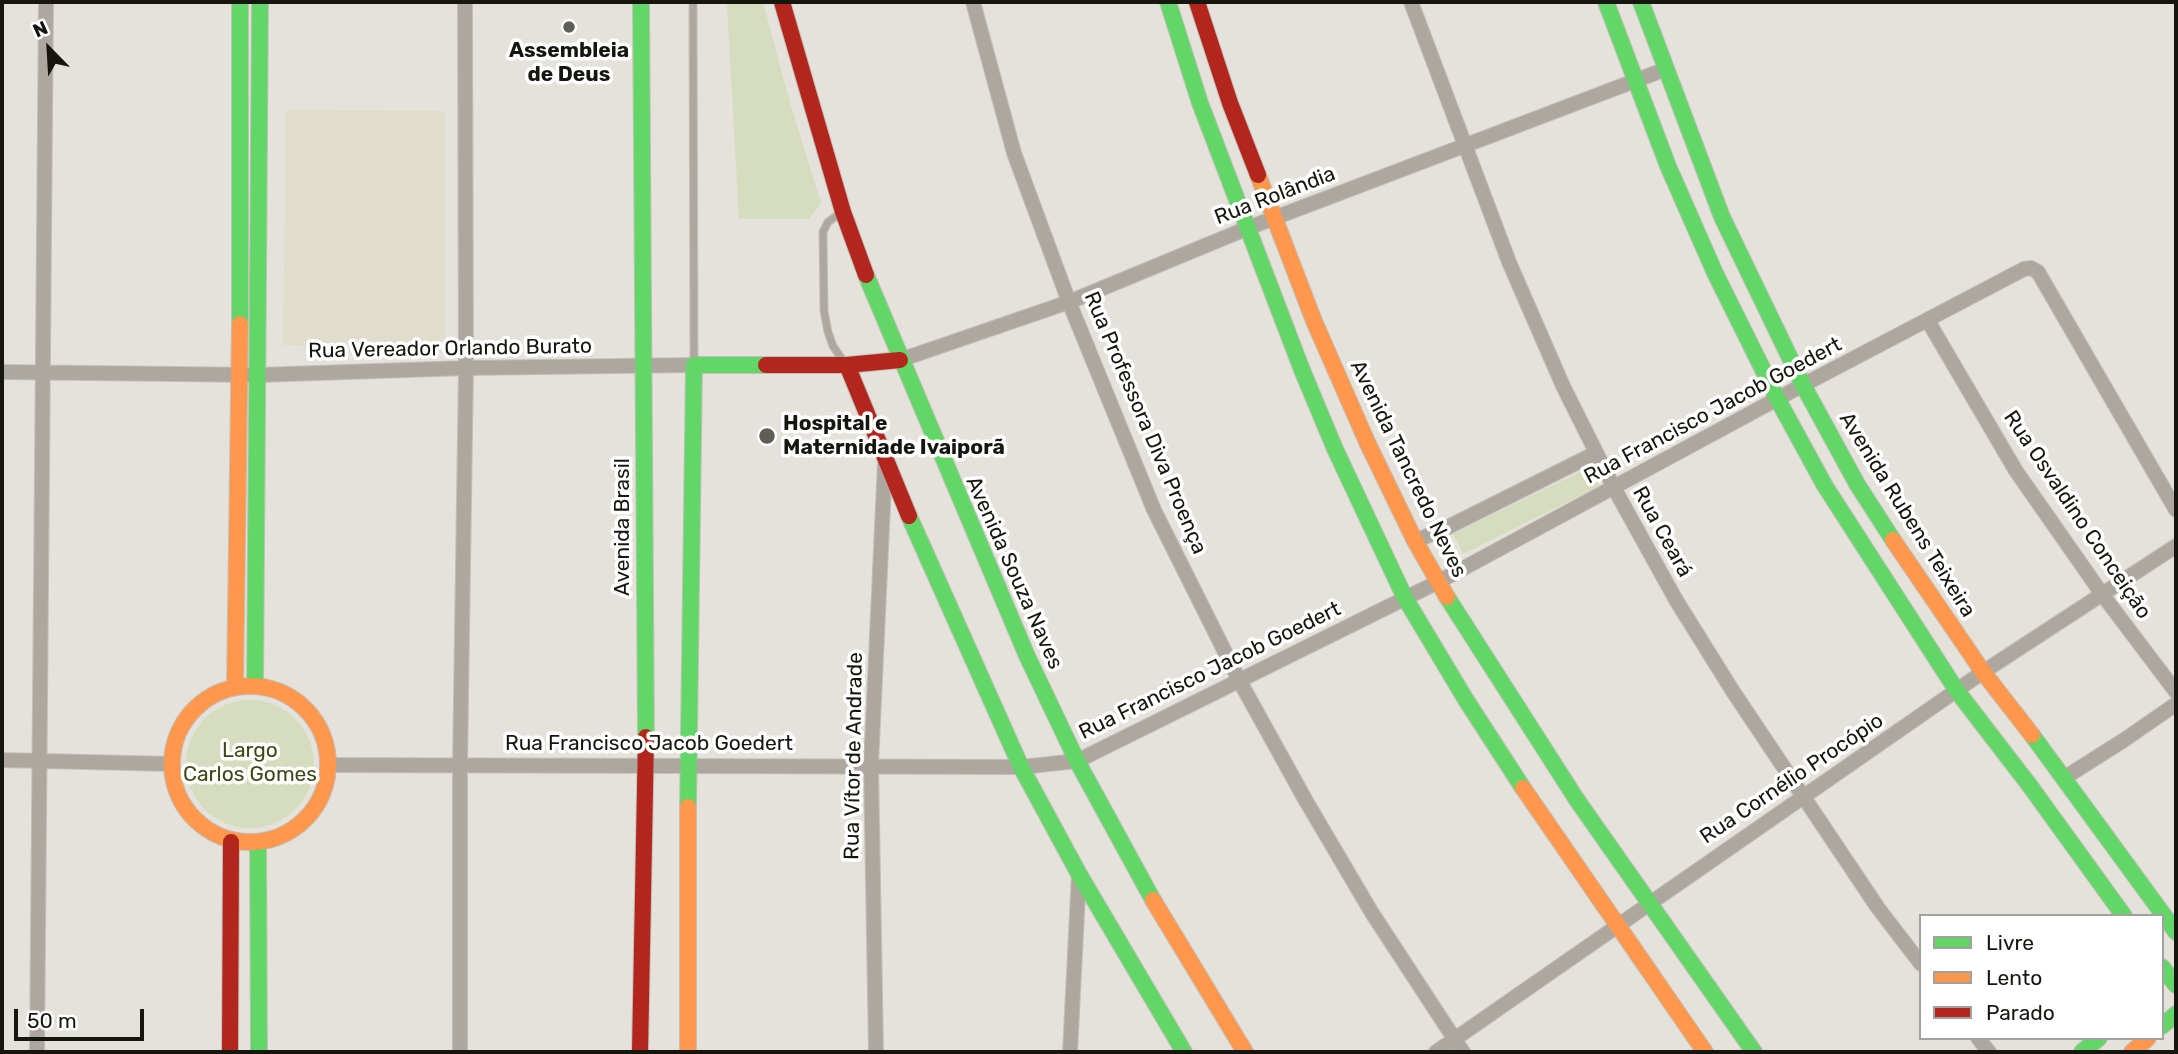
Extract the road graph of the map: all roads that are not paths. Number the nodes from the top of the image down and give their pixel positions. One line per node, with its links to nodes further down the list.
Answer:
1 (46, 2): 28 (street)
2 (240, 2): 29 (street)
3 (260, 2): 30 (street)
4 (465, 2): 26 (street)
5 (641, 2): 25 (street, Avenida Brasil)
6 (693, 2): 23 (lane)
7 (782, 2): 17 (street, Avenida Souza Naves)
8 (974, 2): 20 (street, Rua Professora Diva Proença)
9 (1168, 2): 19 (street)
10 (1197, 2): 18 (street, Avenida Tancredo Neves)
11 (1411, 2): 16 (street, Rua Ceará)
12 (1606, 2): 15 (street)
13 (1641, 2): 14 (street, Avenida Rubens Teixeira)
14 (1666, 69): 15 (street, Rua Rolândia); 31 (street, Avenida Rubens Teixeira)
15 (1635, 82): 16 (street, Rua Rolândia); 32 (street)
16 (1464, 147): 18 (street, Rua Rolândia); 33 (street, Rua Ceará)
17 (843, 212): 22 (street, Avenida Souza Naves); 24 (lane)
18 (1273, 219): 19 (street, Rua Rolândia); 37 (street, Avenida Tancredo Neves)
19 (1248, 228): 20 (street, Rua Rolândia); 41 (street)
20 (1069, 302): 22 (street, Rua Rolândia); 43 (street, Rua Professora Diva Proença)
21 (1928, 321): 31 (street, Rua Francisco Jacob Goedert); 36 (street, Rua Francisco Jacob Goedert); 40 (street, Rua Osvaldino Conceição)
22 (900, 360): 24 (street, Rua Vereador Orlando Burato); 51 (street, Avenida Souza Naves)
23 (694, 365): 24 (street, Rua Vereador Orlando Burato); 25 (street, Rua Vereador Orlando Burato); 55 (street)
24 (846, 365): 34 (street)
25 (644, 366): 26 (street, Rua Vereador Orlando Burato); 57 (street, Avenida Brasil)
26 (466, 368): 30 (street, Rua Vereador Orlando Burato); 53 (street)
27 (2, 372): 28 (street, Rua Vereador Orlando Burato)
28 (41, 372): 29 (street, Rua Vereador Orlando Burato); 50 (street)
29 (240, 375): 30 (street, Rua Vereador Orlando Burato); 45 (street)
30 (260, 375): 44 (street)
31 (1803, 385): 32 (street, Rua Francisco Jacob Goedert); 42 (street, Avenida Rubens Teixeira)
32 (1778, 400): 35 (street, Rua Francisco Jacob Goedert); 46 (street)
33 (1596, 453): 35 (street, Rua Ceará); 37 (street, Rua Francisco Jacob Goedert)
34 (885, 461): 56 (street, Rua Vítor de Andrade); 58 (street)
35 (1614, 488): 39 (street, Rua Francisco Jacob Goedert); 60 (street, Rua Ceará)
36 (2176, 510)
37 (1415, 541): 39 (street, Avenida Tancredo Neves)
38 (2176, 546): 40 (street, Rua Cornélio Procópio)
39 (1438, 582): 41 (street, Rua Francisco Jacob Goedert); 64 (street, Avenida Tancredo Neves)
40 (2102, 594): 42 (street, Rua Cornélio Procópio); 47 (street, Rua Osvaldino Conceição)
41 (1405, 598): 43 (street, Rua Francisco Jacob Goedert); 68 (street)
42 (1983, 672): 46 (street, Rua Cornélio Procópio); 59 (street, Avenida Rubens Teixeira)
43 (1239, 680): 51 (street, Rua Francisco Jacob Goedert); 73 (street, Rua Professora Diva Proença)
44 (255, 685): 45 (street); 54 (street)
45 (235, 687): 52 (street)
46 (1957, 691): 60 (street, Rua Cornélio Procópio); 65 (street)
47 (2176, 692)
48 (2176, 704): 59 (street)
49 (2, 760): 50 (street)
50 (41, 761): 52 (street); 74 (street)
51 (1076, 761): 58 (street, Rua Francisco Jacob Goedert); 83 (street, Avenida Souza Naves)
52 (171, 764): 61 (street)
53 (460, 764): 54 (street, Rua Francisco Jacob Goedert); 57 (street, Rua Francisco Jacob Goedert); 77 (street)
54 (328, 765): 62 (street)
55 (688, 765): 56 (street, Rua Francisco Jacob Goedert); 57 (street, Rua Francisco Jacob Goedert); 79 (street)
56 (871, 765): 58 (street, Rua Francisco Jacob Goedert); 80 (street, Rua Vítor de Andrade)
57 (646, 766): 78 (street, Avenida Brasil)
58 (1021, 767): 63 (street)
59 (2064, 778): 66 (street, Avenida Rubens Teixeira)
60 (1803, 797): 64 (street, Rua Cornélio Procópio); 70 (street, Rua Ceará)
61 (231, 842): 62 (street); 75 (street)
62 (258, 842): 76 (street)
63 (1079, 874): 81 (street); 82 (street)
64 (1648, 903): 68 (street, Rua Cornélio Procópio); 86 (street, Avenida Tancredo Neves)
65 (2123, 914)
66 (2162, 914)
67 (2164, 916): 69 (street, Avenida Rubens Teixeira)
68 (1617, 928): 73 (street, Rua Cornélio Procópio); 85 (street)
69 (2176, 932)
70 (1919, 961)
71 (2097, 1040): 87 (street)
72 (2146, 1040): 88 (street)
73 (1459, 1046): 84 (street, Rua Cornélio Procópio)
74 (37, 1052)
75 (230, 1052)
76 (259, 1052)
77 (460, 1052)
78 (640, 1052)
79 (688, 1052)
80 (876, 1052)
81 (1070, 1052)
82 (1184, 1052)
83 (1245, 1052)
84 (1436, 1052)
85 (1705, 1052)
86 (1754, 1052)
87 (2082, 1052)
88 (2132, 1052)

